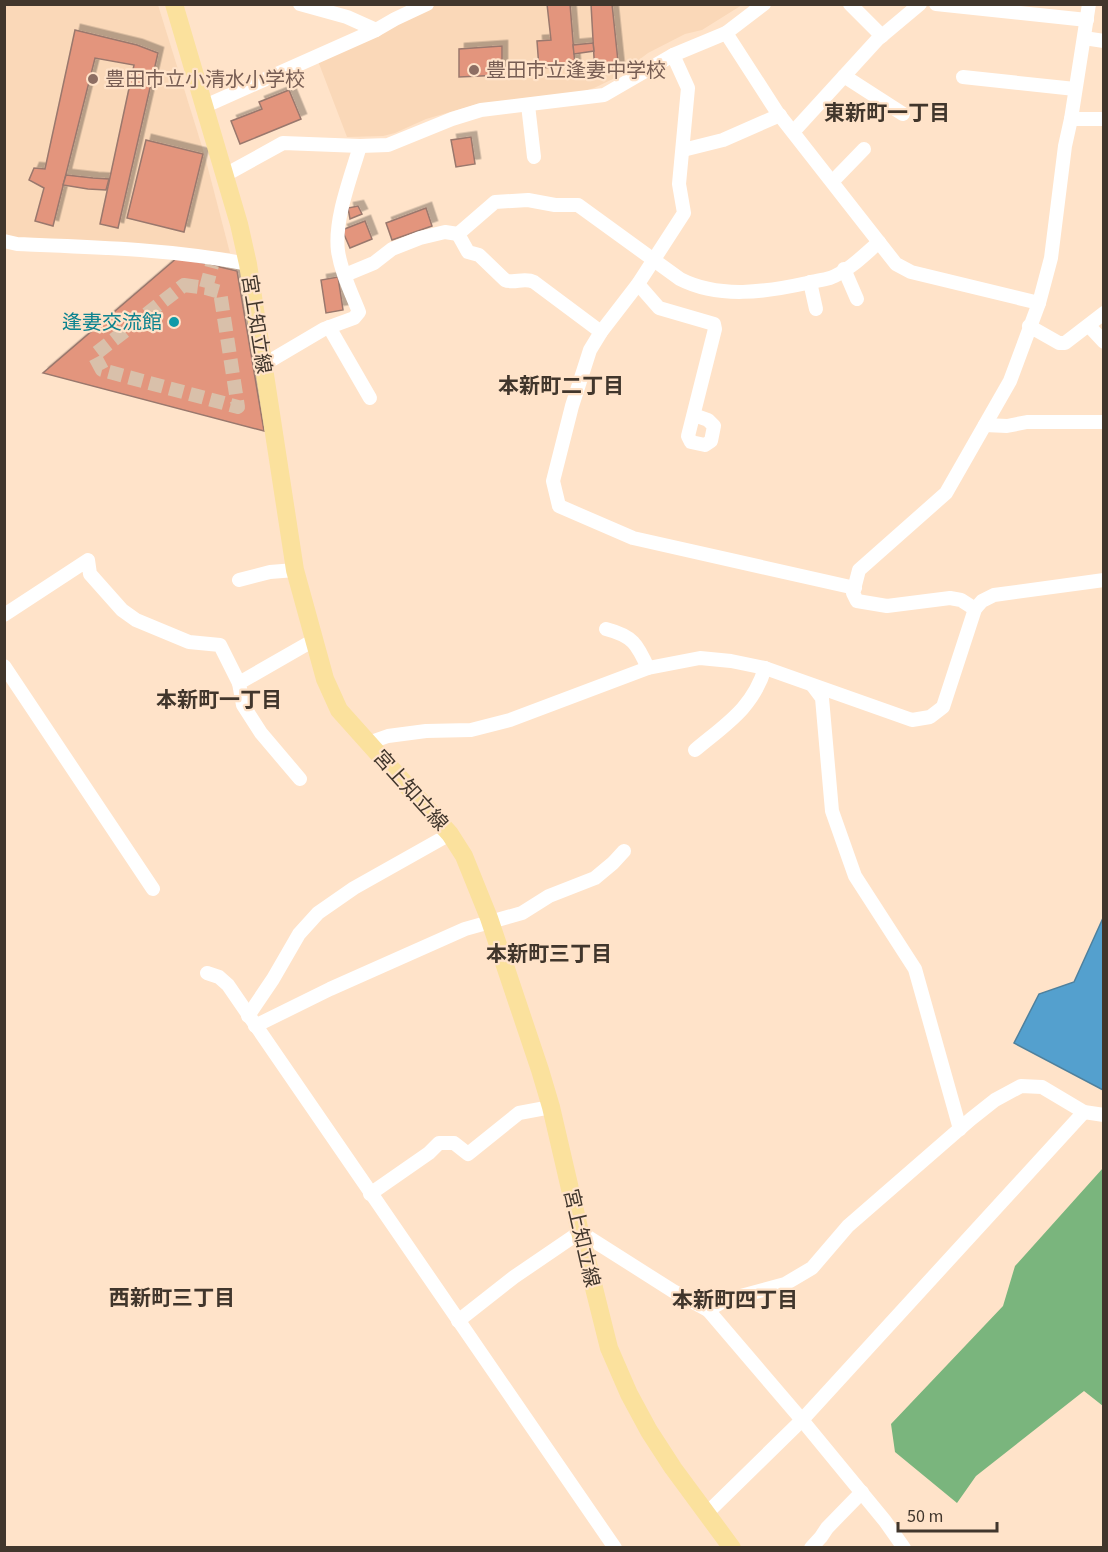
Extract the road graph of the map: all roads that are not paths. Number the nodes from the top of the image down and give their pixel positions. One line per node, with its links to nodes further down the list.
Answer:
1 (174, 4): 20 (main road, 宮上知立線)
2 (300, 4): 10 (street)
3 (427, 4): 10 (street)
4 (764, 4): 11 (street)
5 (850, 4): 12 (street)
6 (920, 4): 12 (street)
7 (936, 4): 9 (street)
8 (1089, 4): 9 (street)
9 (1087, 20): 13 (street)
10 (376, 30): 20 (street)
11 (726, 33): 15 (street); 22 (street)
12 (882, 36): 16 (street)
13 (1084, 38): 14 (street); 18 (street)
14 (1104, 41)
15 (673, 55): 19 (street); 28 (street)
16 (844, 76): 21 (street); 25 (street)
17 (963, 78): 18 (street)
18 (1075, 89): 23 (street)
19 (528, 105): 26 (street); 29 (street)
20 (205, 106): 30 (main road, 宮上知立線)
21 (903, 114)
22 (780, 116): 25 (street); 28 (street)
23 (1071, 119): 24 (street); 42 (street)
24 (1104, 119)
25 (794, 131): 31 (street)
26 (360, 146): 30 (street); 38 (street)
27 (864, 149): 31 (street)
28 (683, 150): 35 (street)
29 (534, 157)
30 (225, 175): 36 (main road, 宮上知立線)
31 (833, 181): 34 (street)
32 (458, 234): 35 (street); 38 (street); 48 (street)
33 (4, 241): 36 (street)
34 (879, 242): 37 (street); 42 (street)
35 (654, 259): 39 (street); 40 (street)
36 (248, 264): 50 (main road, 宮上知立線)
37 (844, 269): 39 (street); 41 (street)
38 (345, 275): 47 (street)
39 (810, 282): 43 (street)
40 (638, 284): 48 (street); 52 (street)
41 (858, 299)
42 (1038, 303): 45 (street)
43 (816, 309)
44 (1104, 313): 46 (street)
45 (1029, 326): 46 (street); 54 (street)
46 (1089, 326): 49 (street)
47 (329, 327): 50 (street); 51 (street)
48 (601, 332): 58 (street)
49 (1104, 342)
50 (263, 365): 55 (main road, 宮上知立線)
51 (370, 398)
52 (694, 415)
53 (1104, 422): 54 (street)
54 (984, 425): 58 (street)
55 (295, 570): 56 (street); 62 (main road, 宮上知立線)
56 (239, 580)
57 (1104, 580): 59 (street)
58 (855, 588): 59 (street)
59 (975, 609): 67 (street)
60 (4, 615): 66 (street)
61 (606, 629): 64 (street)
62 (314, 640): 66 (street); 68 (main road, 宮上知立線)
63 (4, 666): 73 (street)
64 (648, 668): 65 (street); 68 (street)
65 (765, 668): 67 (street); 69 (street)
66 (239, 683): 70 (street)
67 (813, 686): 80 (street)
68 (368, 743): 71 (main road, 宮上知立線)
69 (695, 750)
70 (300, 779)
71 (450, 834): 74 (main road, 宮上知立線); 76 (street)
72 (624, 851): 74 (street)
73 (153, 889)
74 (489, 922): 76 (street); 77 (main road, 宮上知立線)
75 (207, 974): 76 (street)
76 (251, 1021): 81 (street)
77 (551, 1107): 81 (street); 82 (main road, 宮上知立線)
78 (1084, 1112): 79 (street); 80 (street); 85 (street)
79 (1104, 1115)
80 (960, 1129): 83 (street)
81 (370, 1194): 84 (street)
82 (580, 1232): 83 (street); 84 (street); 87 (main road, 宮上知立線)
83 (708, 1310): 85 (street)
84 (458, 1321): 88 (street)
85 (802, 1420): 86 (street); 87 (street)
86 (862, 1492): 90 (street); 91 (street)
87 (707, 1513): 89 (main road, 宮上知立線)
88 (615, 1548)
89 (732, 1548)
90 (811, 1548)
91 (904, 1548)

